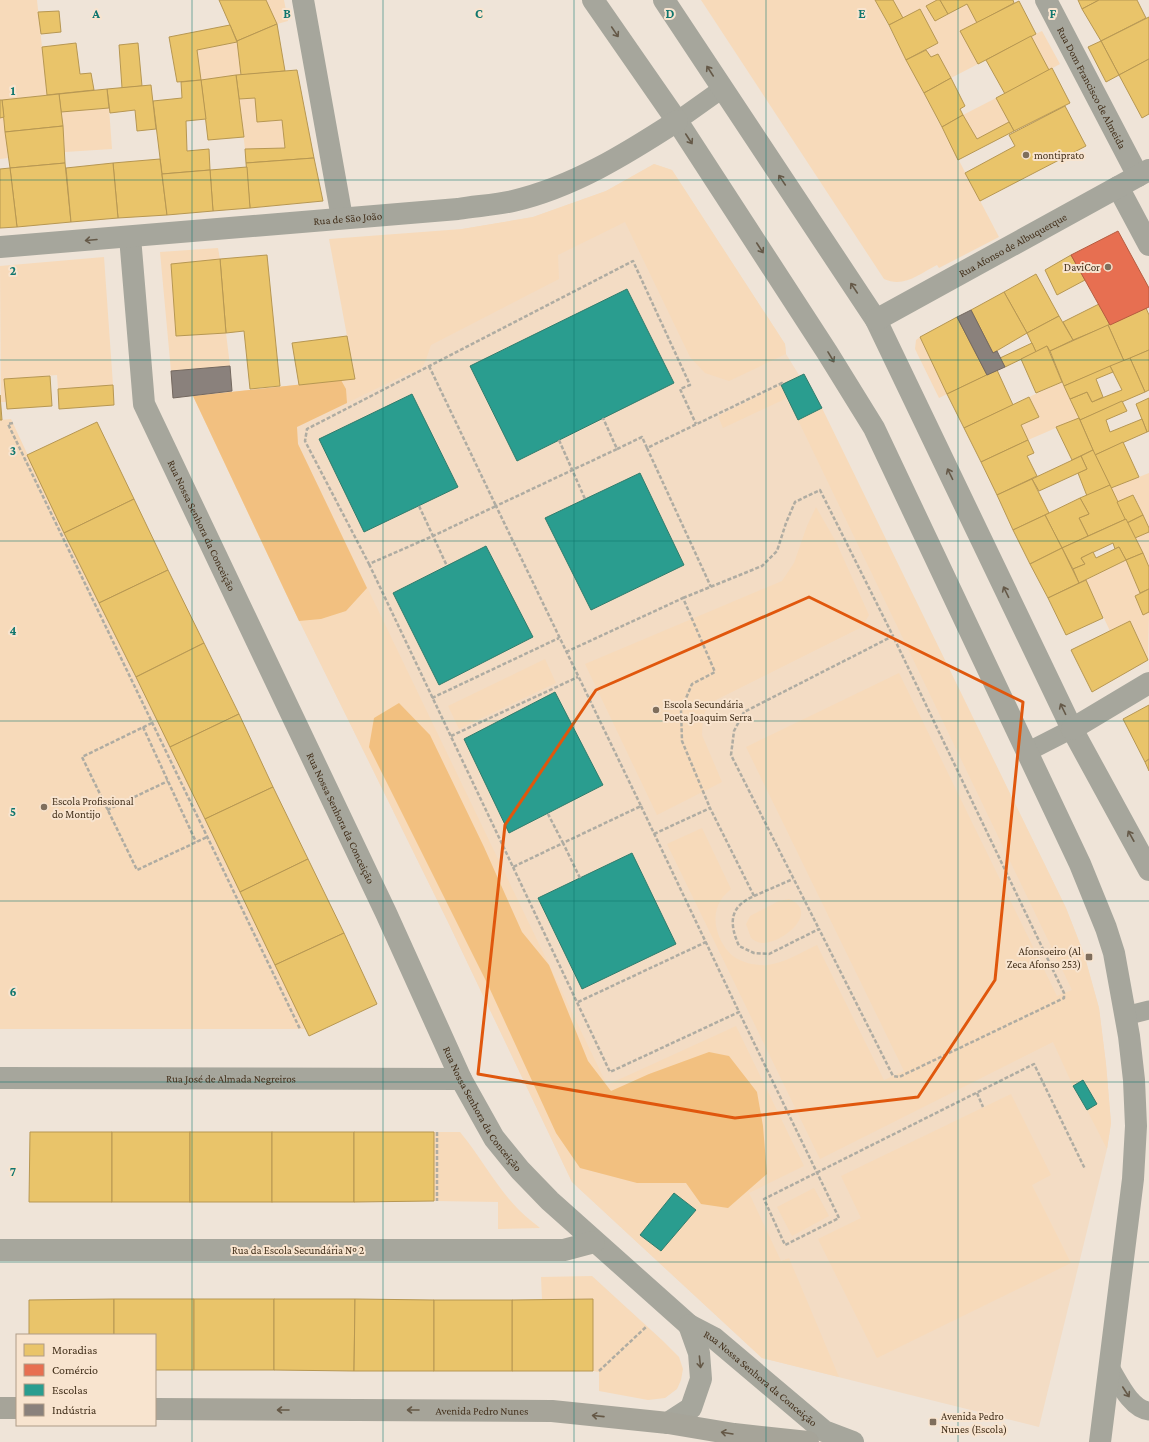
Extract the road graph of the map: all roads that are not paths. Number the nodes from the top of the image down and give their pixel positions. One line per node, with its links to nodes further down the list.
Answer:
1 (303, 0): 9 (street)
2 (593, 0): 6 (street, one-way to 6)
3 (664, 0): 5 (street, one-way to 3)
4 (1046, 0): 7 (street, Rua Dom Francisco de Almeida)
5 (722, 89): 6 (lane); 13 (street, one-way to 5)
6 (677, 121): 9 (street, Rua de São João); 16 (street, one-way to 16)
7 (1144, 173): 8 (street, Rua Afonso de Albuquerque)
8 (1118, 188): 11 (street); 13 (street, Rua Afonso de Albuquerque)
9 (342, 218): 10 (street, Rua de São João)
10 (130, 237): 12 (street, Rua de São João, one-way to 12); 21 (street, Rua Nossa Senhora da Conceição)
11 (1149, 245)
12 (0, 248)
13 (876, 320): 15 (street, one-way to 13)
14 (1149, 683): 15 (street)
15 (1072, 729): 16 (lane); 17 (street, one-way to 15)
16 (1028, 752): 19 (street)
17 (1149, 870)
18 (1149, 1010): 19 (lane)
19 (1125, 1016): 22 (street)
20 (0, 1078): 21 (street, Rua José de Almada Negreiros)
21 (461, 1079): 23 (street, Rua Nossa Senhora da Conceição)
22 (1141, 1179): 26 (street)
23 (594, 1242): 24 (street, Rua da Escola Secundária Nº 2); 25 (street, Rua Nossa Senhora da Conceição)
24 (0, 1250)
25 (689, 1325): 31 (street, Rua Nossa Senhora da Conceição, one-way to 31); 33 (street, Rua Nossa Senhora da Conceição)
26 (1109, 1366): 30 (lane, one-way to 30); 34 (street)
27 (0, 1408): 28 (street)
28 (16, 1408)
29 (156, 1409): 31 (street, Avenida Pedro Nunes, one-way to 29)
30 (1149, 1411)
31 (668, 1423): 32 (street, Avenida Pedro Nunes, one-way to 31)
32 (808, 1442)
33 (853, 1442)
34 (1100, 1442)

